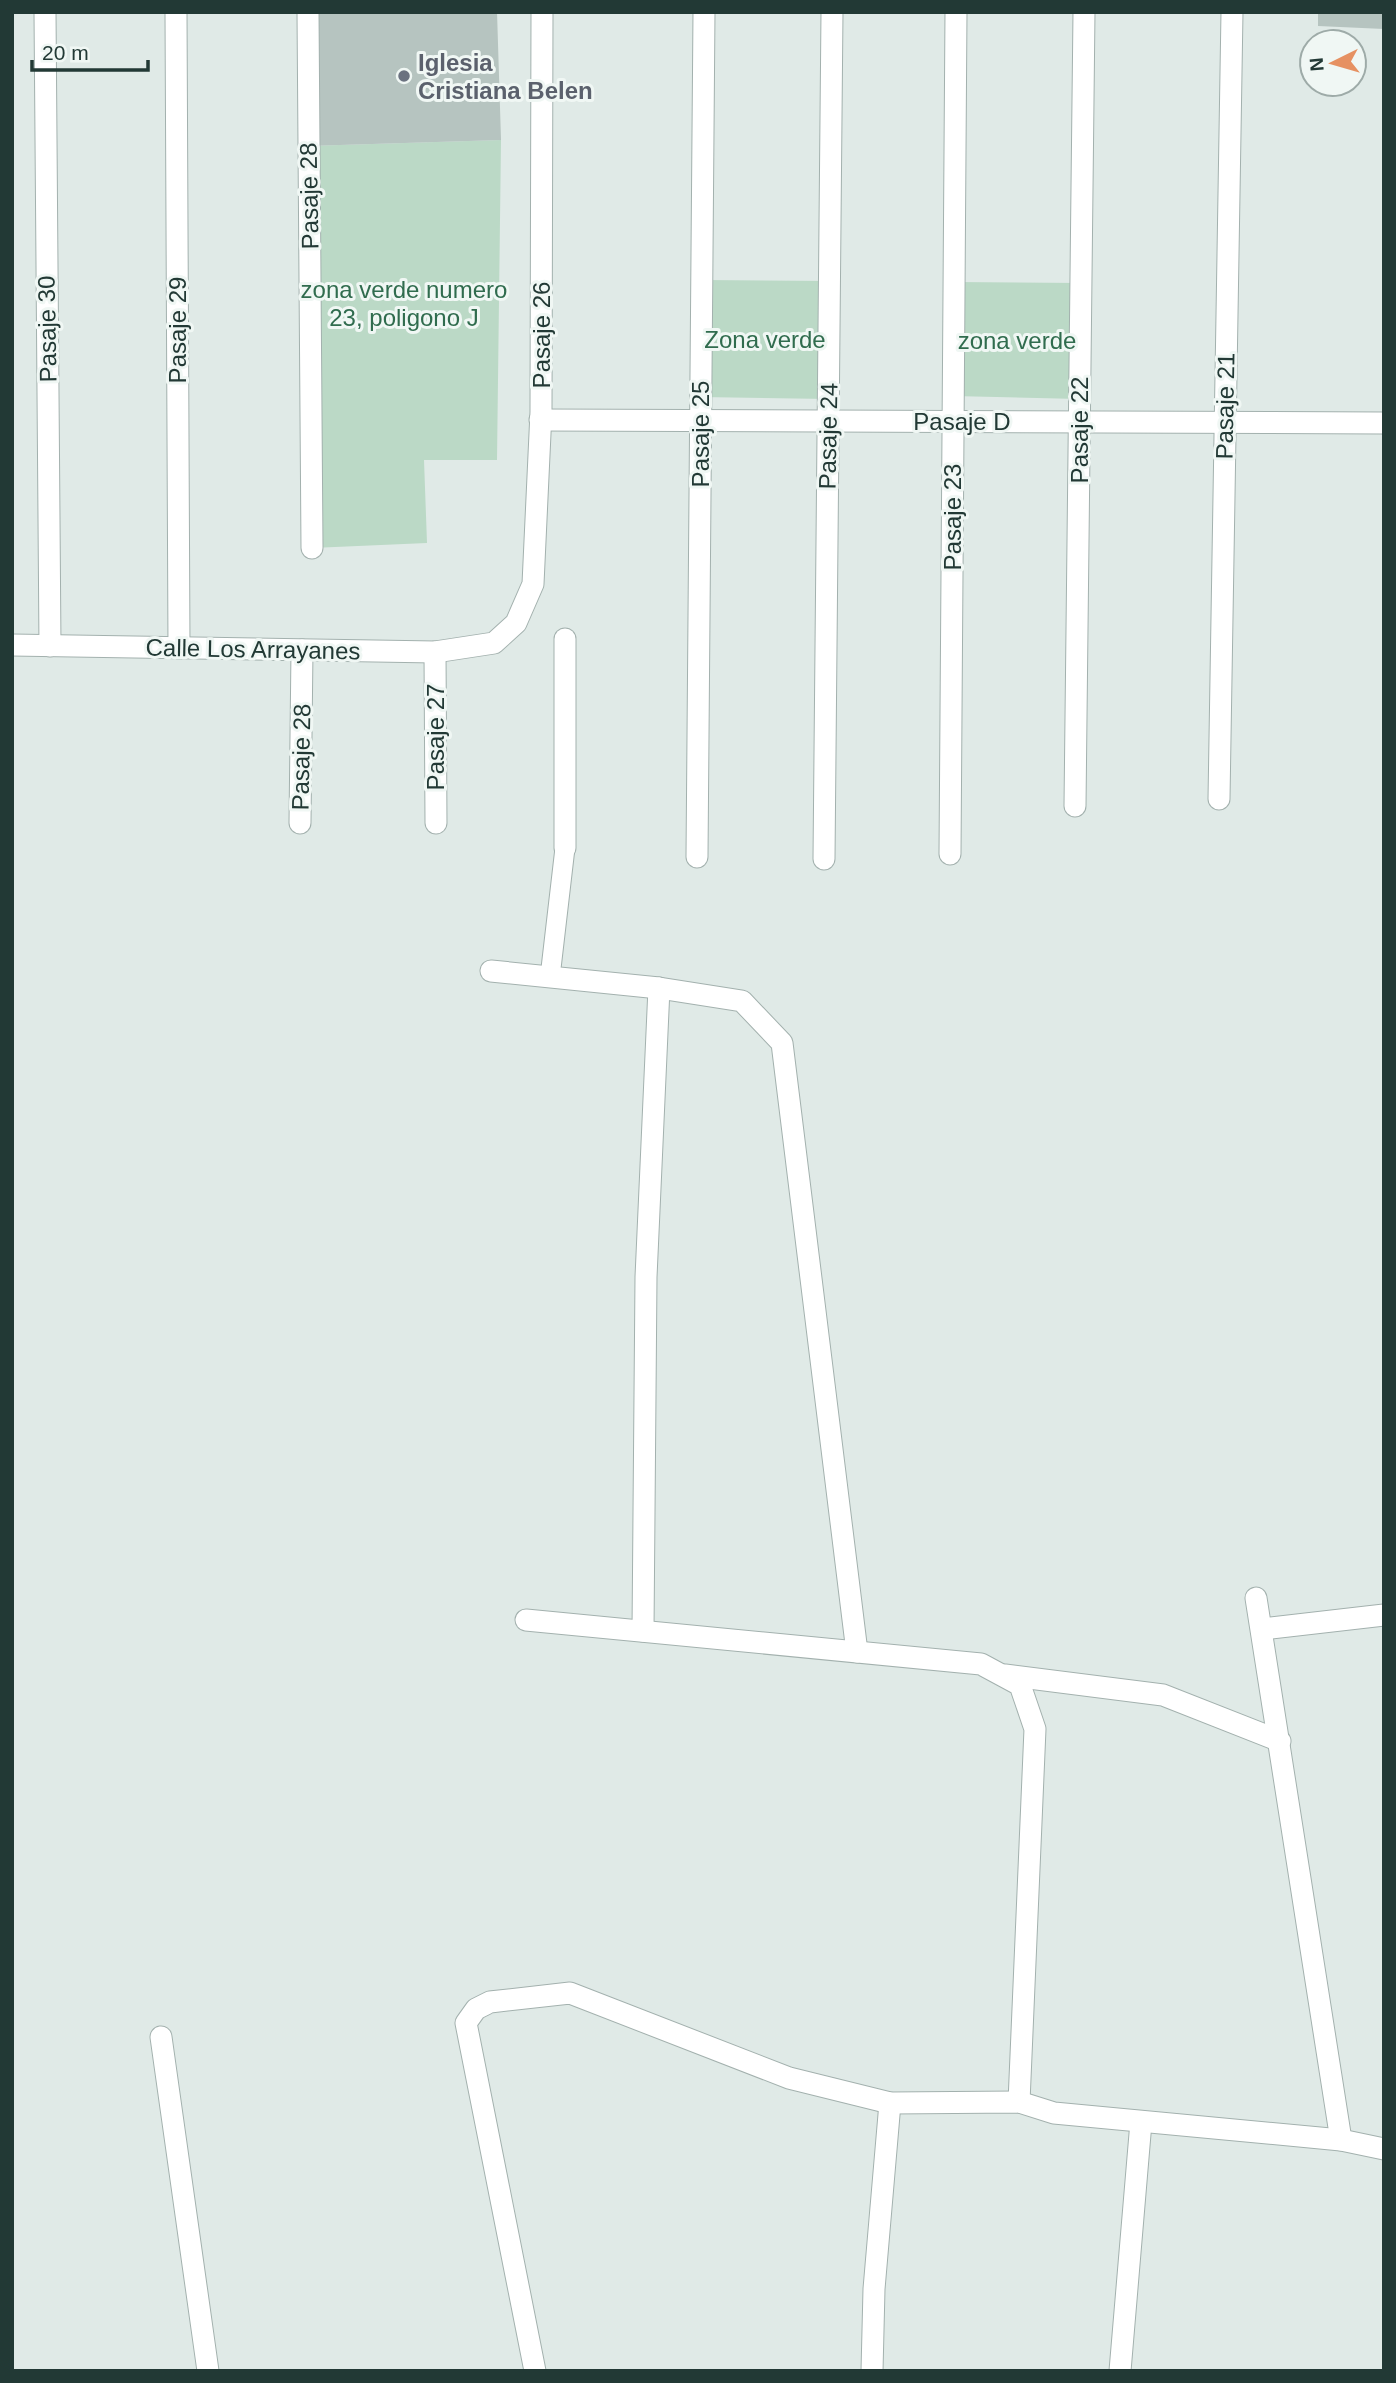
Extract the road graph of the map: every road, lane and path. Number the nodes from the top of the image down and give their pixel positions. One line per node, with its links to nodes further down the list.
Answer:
1 (45, 12): 21 (street, Pasaje 30)
2 (176, 12): 22 (street, Pasaje 29)
3 (308, 12): 17 (street, Pasaje 28)
4 (542, 12): 10 (street, Pasaje 26)
5 (704, 12): 11 (street, Pasaje 25)
6 (832, 12): 12 (street, Pasaje 24)
7 (956, 12): 13 (street, Pasaje 23)
8 (1084, 12): 14 (street, Pasaje 22)
9 (1231, 12): 15 (street, Pasaje 21)
10 (541, 420): 11 (street, Pasaje D); 19 (street, Pasaje 26)
11 (701, 420): 12 (street, Pasaje D); 31 (street, Pasaje 25)
12 (828, 421): 13 (street, Pasaje D); 32 (street, Pasaje 24)
13 (953, 421): 14 (street, Pasaje D); 30 (street, Pasaje 23)
14 (1079, 422): 15 (street, Pasaje D); 26 (street, Pasaje 22)
15 (1225, 422): 16 (street, Pasaje D); 25 (street, Pasaje 21)
16 (1384, 423)
17 (312, 548)
18 (565, 639): 29 (street)
19 (494, 643): 24 (street, Calle Los Arrayanes)
20 (12, 645): 21 (street, Calle Los Arrayanes)
21 (50, 646): 22 (street, Calle Los Arrayanes)
22 (179, 648): 23 (street, Calle Los Arrayanes)
23 (302, 650): 24 (street, Calle Los Arrayanes); 27 (street, Pasaje 28)
24 (435, 652): 28 (street, Pasaje 27)
25 (1219, 799)
26 (1075, 806)
27 (300, 823)
28 (436, 823)
29 (565, 848): 34 (lane)
30 (950, 854)
31 (697, 857)
32 (824, 859)
33 (491, 971): 34 (street)
34 (550, 977): 35 (street)
35 (659, 988): 40 (street); 41 (street)
36 (1256, 1598): 39 (street)
37 (1384, 1615): 39 (street)
38 (526, 1619): 40 (street)
39 (1262, 1629): 43 (street)
40 (643, 1631): 41 (street)
41 (857, 1652): 42 (street)
42 (1001, 1675): 43 (street); 45 (street)
43 (1280, 1741): 48 (street)
44 (161, 2037): 50 (street)
45 (1018, 2102): 46 (street); 47 (street)
46 (890, 2103): 51 (street); 52 (street)
47 (1141, 2122): 48 (street); 53 (street)
48 (1341, 2140): 49 (street)
49 (1384, 2148)
50 (208, 2371)
51 (535, 2371)
52 (872, 2371)
53 (1121, 2371)

